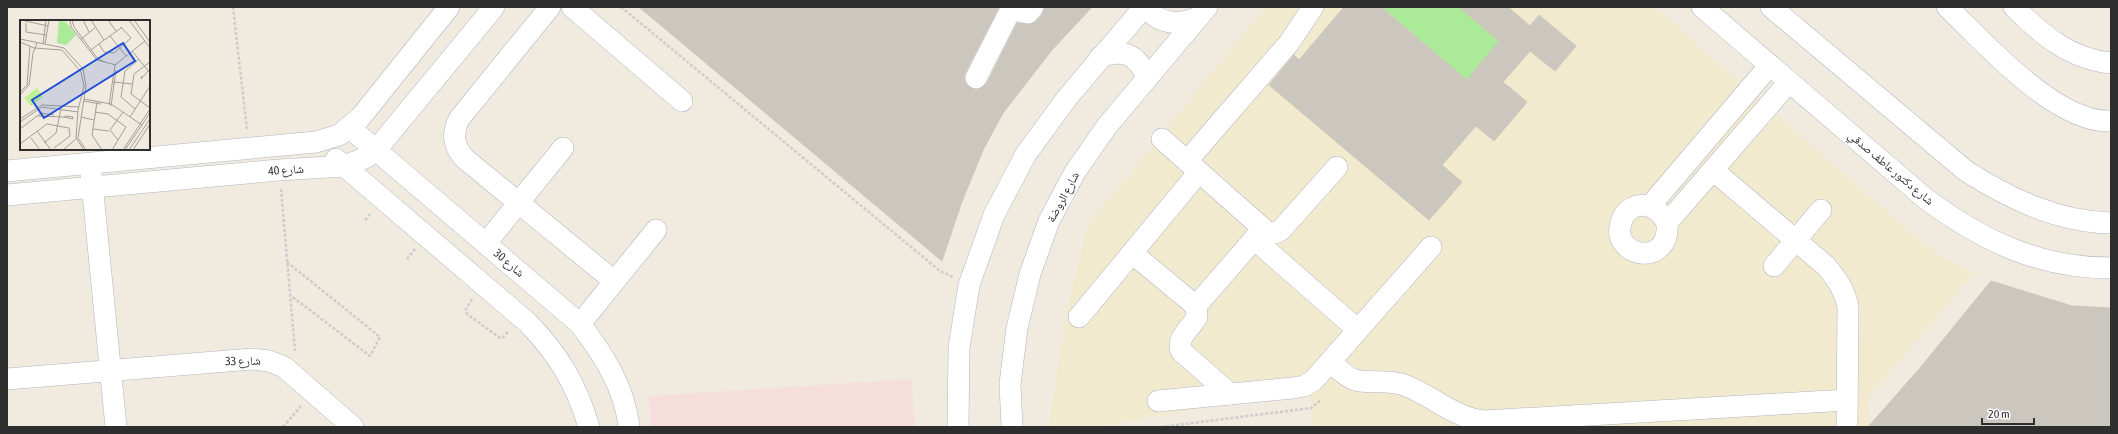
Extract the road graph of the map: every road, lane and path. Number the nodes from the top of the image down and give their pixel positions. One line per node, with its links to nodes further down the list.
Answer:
1 (233, 7): 27 (path)
2 (449, 7): 24 (street, شارع 40)
3 (494, 7): 29 (street, شارع 40)
4 (550, 7): 39 (street)
5 (572, 7): 22 (street)
6 (621, 7): 55 (path)
7 (1033, 7): 19 (street)
8 (1144, 7): 16 (street)
9 (1147, 7): 15 (street)
10 (1313, 7): 32 (street)
11 (1702, 7): 18 (street, شارع دكتور عاطف صدقي)
12 (1771, 7): 43 (street)
13 (1947, 7): 23 (street)
14 (2014, 7): 17 (street)
15 (1202, 12): 20 (street, شارع الروضة)
16 (1100, 57): 20 (street); 55 (street)
17 (2111, 63)
18 (1770, 65): 21 (street, شارع دكتور عاطف صدقي); 40 (street)
19 (976, 78)
20 (1147, 78): 78 (street, شارع الروضة)
21 (1789, 82): 35 (street); 52 (street, شارع دكتور عاطف صدقي)
22 (682, 101)
23 (2111, 121)
24 (350, 128): 26 (street, شارع 40); 29 (street, شارع 30)
25 (1162, 138): 32 (street)
26 (316, 142): 27 (street, شارع 40); 31 (street)
27 (250, 148): 30 (street, شارع 40)
28 (563, 148): 39 (street)
29 (376, 150): 31 (street, شارع 40); 47 (street, شارع 30)
30 (90, 163): 36 (street, شارع 40); 37 (street)
31 (345, 166): 34 (street, شارع 40); 54 (street)
32 (1193, 167): 45 (street); 49 (street)
33 (1337, 167): 45 (street)
34 (279, 170): 37 (street, شارع 40); 50 (path)
35 (1713, 170): 42 (street); 46 (street)
36 (7, 171)
37 (92, 187): 38 (street, شارع 40); 63 (street)
38 (7, 195)
39 (518, 202): 47 (street); 53 (street)
40 (1650, 206): 42 (street); 42 (street)
41 (1821, 210): 46 (street)
42 (1667, 223)
43 (2111, 223)
44 (656, 230): 53 (street)
45 (1258, 234): 57 (street); 61 (street)
46 (1796, 240): 51 (street); 68 (street)
47 (486, 243): 60 (street, شارع 30)
48 (1430, 247): 61 (street)
49 (1132, 253): 57 (street); 59 (street)
50 (287, 262): 56 (path); 56 (path)
51 (1774, 266)
52 (2111, 268)
53 (614, 281): 60 (street)
54 (483, 283): 58 (street); 58 (path)
55 (969, 285): 77 (street)
56 (290, 295): 64 (path)
57 (1196, 306): 67 (street)
58 (520, 316): 75 (street)
59 (1079, 317)
60 (580, 324): 76 (street, شارع 30)
61 (1358, 330): 62 (street)
62 (1330, 362): 67 (street); 71 (street)
63 (110, 370): 64 (street, شارع 33); 65 (street, شارع 33); 72 (street)
64 (297, 378): 66 (street, شارع 33)
65 (7, 379)
66 (314, 392): 73 (path); 74 (street, شارع 33)
67 (1230, 394): 69 (street)
68 (1847, 400): 71 (street); 80 (street)
69 (1158, 401)
70 (1311, 408): 79 (path)
71 (1470, 423)
72 (116, 427)
73 (283, 427)
74 (353, 427)
75 (589, 427)
76 (629, 427)
77 (958, 427)
78 (1012, 427)
79 (1161, 427)
80 (1847, 427)

